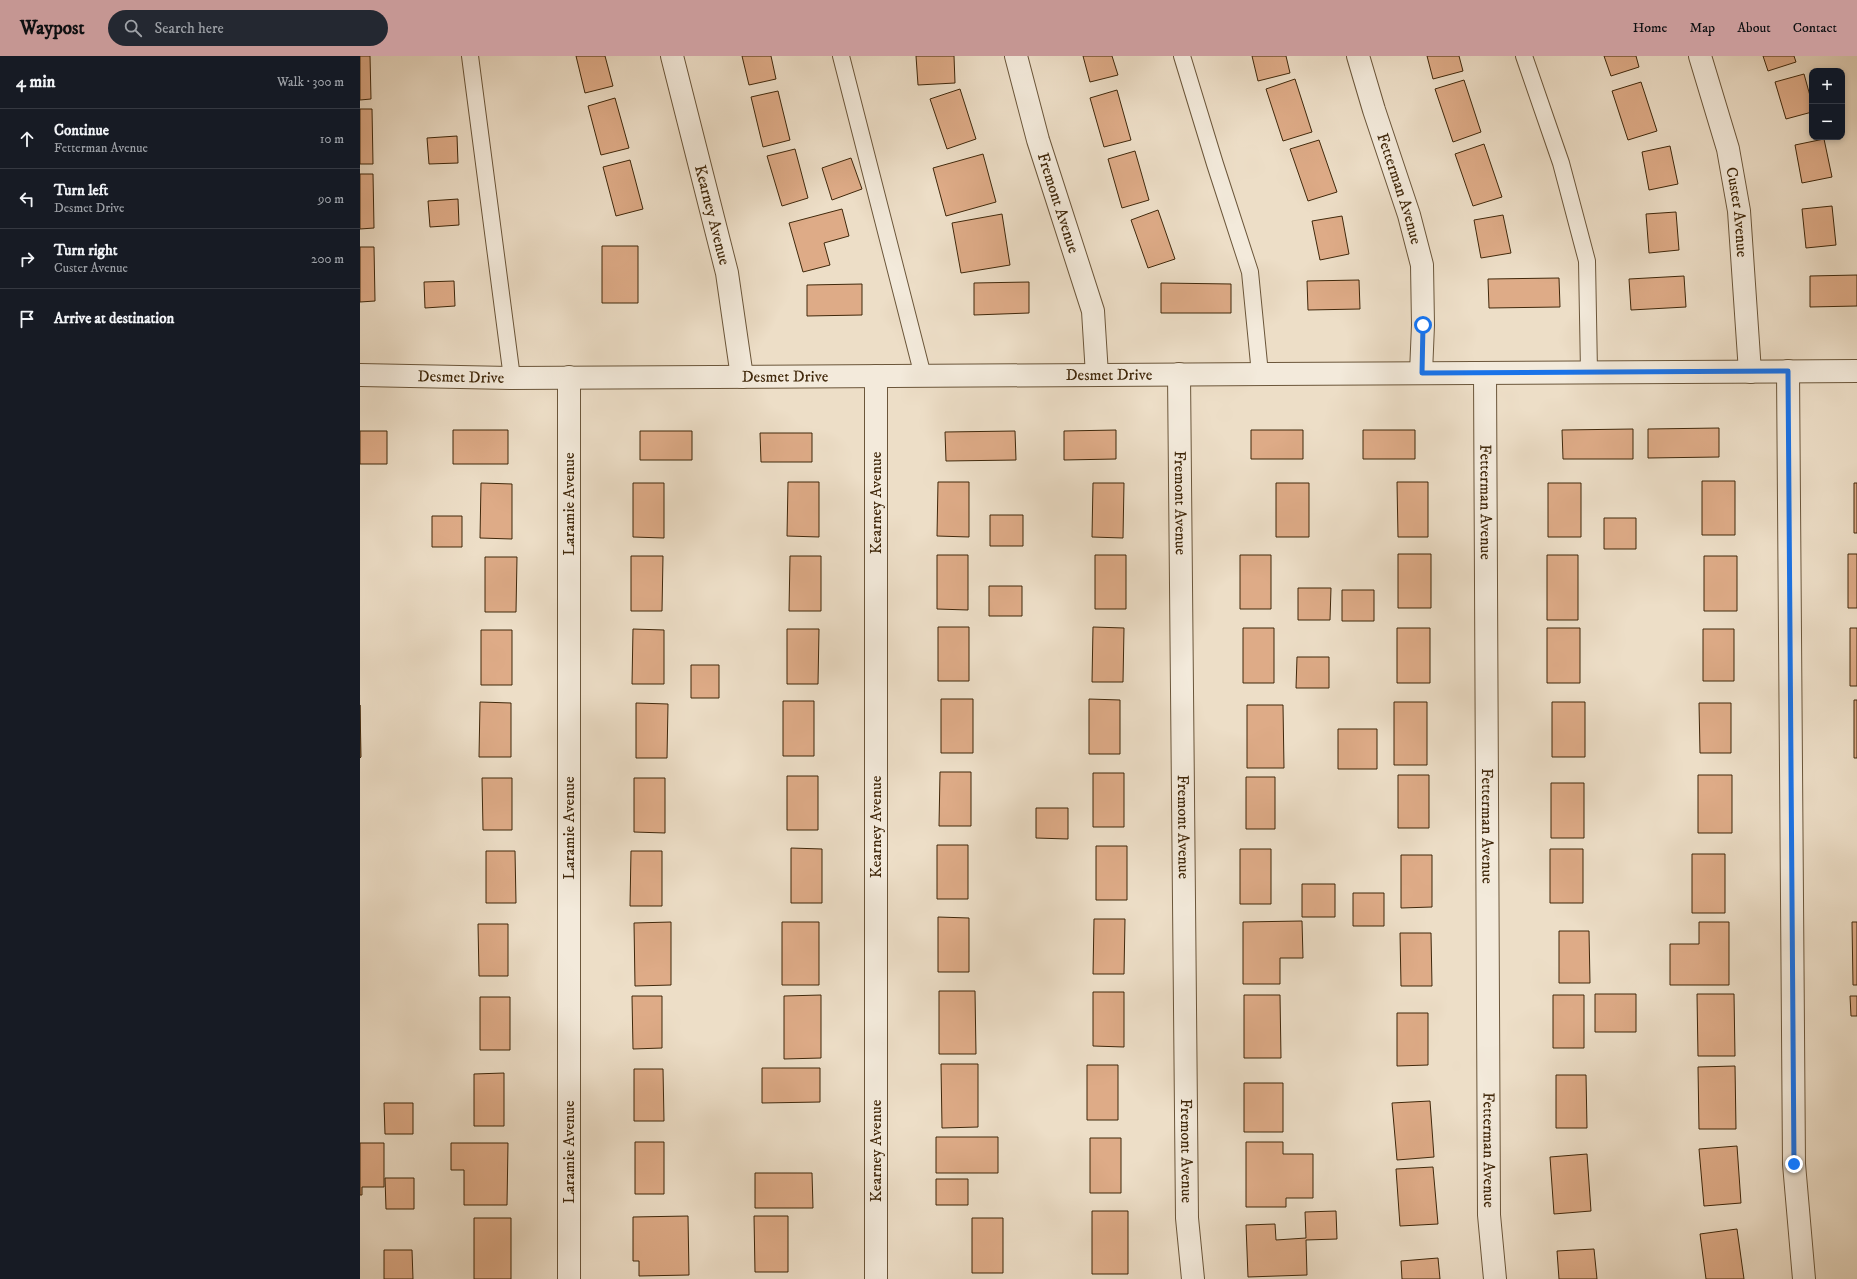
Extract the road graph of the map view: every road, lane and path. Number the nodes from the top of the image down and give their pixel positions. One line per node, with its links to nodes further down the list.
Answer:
1 (470, 56): 23 (lane)
2 (672, 56): 22 (street, Kearney Avenue)
3 (841, 56): 20 (lane)
4 (1016, 56): 18 (street, Fremont Avenue)
5 (1182, 56): 16 (lane)
6 (1358, 56): 13 (street, Fetterman Avenue)
7 (1524, 56): 11 (lane)
8 (1700, 56): 12 (street, Custer Avenue)
9 (1788, 371): 10 (street, Desmet Drive); 12 (street, Desmet Drive); 28 (street)
10 (1857, 371)
11 (1589, 372): 12 (street, Desmet Drive); 14 (street, Desmet Drive)
12 (1750, 372)
13 (1422, 373): 14 (street, Desmet Drive); 16 (street, Desmet Drive)
14 (1485, 373): 27 (street, Fetterman Avenue)
15 (1179, 374): 16 (street, Desmet Drive); 18 (street, Desmet Drive); 26 (street, Fremont Avenue)
16 (1260, 374)
17 (360, 375): 23 (street, Desmet Drive)
18 (1097, 375): 20 (street, Desmet Drive)
19 (876, 376): 20 (street, Desmet Drive); 22 (street, Desmet Drive); 25 (street, Kearney Avenue)
20 (923, 376)
21 (569, 377): 22 (street, Desmet Drive); 23 (street, Desmet Drive); 24 (street, Laramie Avenue)
22 (742, 377)
23 (512, 378)
24 (569, 1279)
25 (876, 1279)
26 (1193, 1279)
27 (1495, 1279)
28 (1804, 1279)

